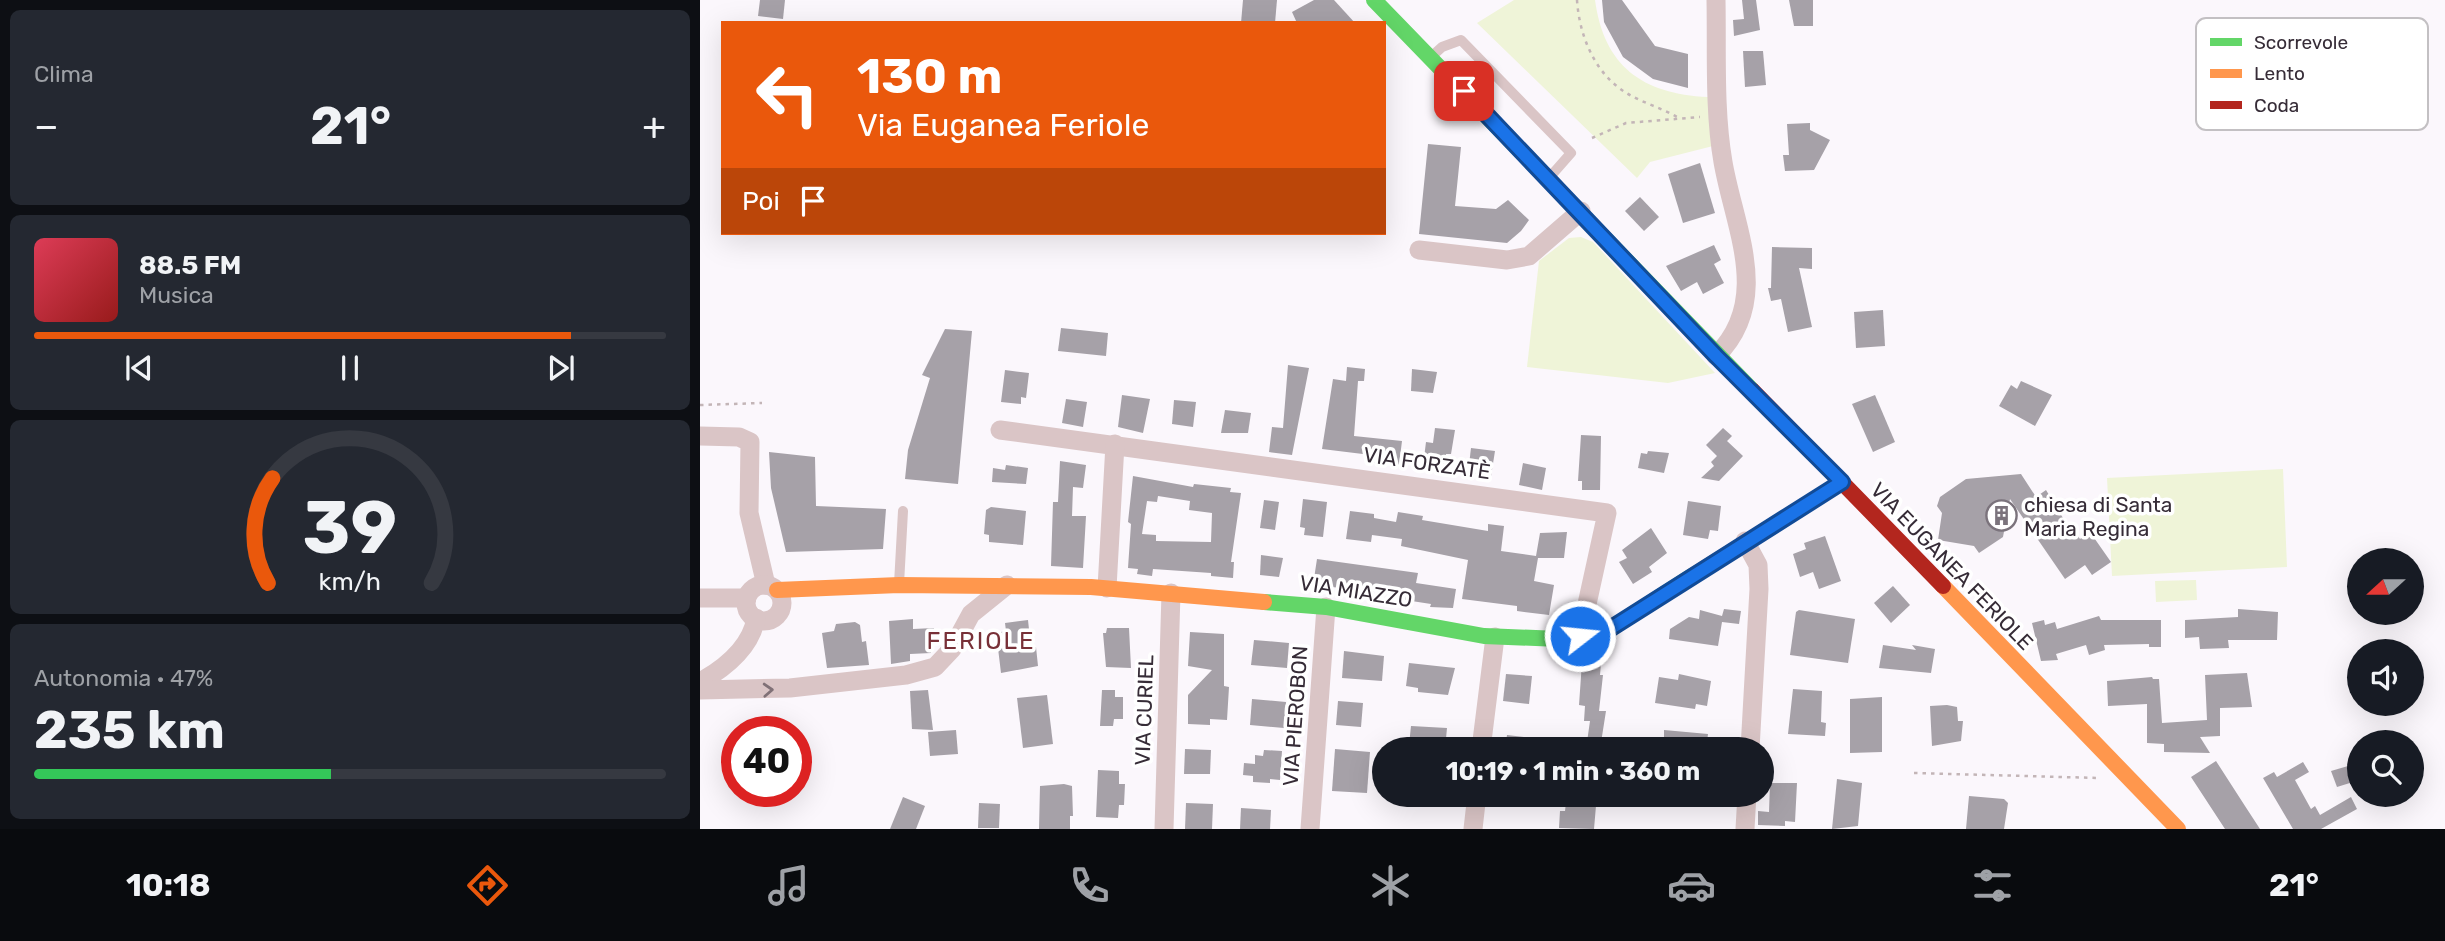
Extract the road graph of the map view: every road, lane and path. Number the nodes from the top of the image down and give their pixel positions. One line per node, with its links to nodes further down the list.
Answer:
1 (1374, 0): 4 (main road, VIA EUGANEA FERIOLE)
2 (1577, 0): 5 (path)
3 (1716, 0): 6 (street)
4 (1431, 57): 8 (main road, VIA EUGANEA FERIOLE); 8 (lane)
5 (1677, 117): 6 (path); 7 (path)
6 (1720, 117): 11 (street)
7 (1592, 138)
8 (1548, 178): 9 (main road, VIA EUGANEA FERIOLE)
9 (1581, 211): 10 (street); 11 (main road, VIA EUGANEA FERIOLE)
10 (1419, 250)
11 (1716, 356): 17 (main road, VIA EUGANEA FERIOLE)
12 (762, 403): 13 (path)
13 (700, 405)
14 (1000, 430): 16 (street, VIA FORZATÈ)
15 (700, 436): 26 (street)
16 (1115, 444): 23 (street); 32 (street, VIA FORZATÈ)
17 (1842, 482): 19 (main road, VIA MIAZZO); 46 (main road, VIA EUGANEA FERIOLE)
18 (903, 511): 20 (lane)
19 (1745, 541): 32 (main road, VIA MIAZZO); 37 (street)
20 (900, 585): 21 (main road, VIA MIAZZO); 24 (main road, VIA MIAZZO)
21 (958, 585): 22 (main road, VIA MIAZZO); 30 (street)
22 (1007, 585): 23 (main road, VIA MIAZZO); 30 (street)
23 (1107, 588): 25 (main road, VIA MIAZZO)
24 (818, 589): 26 (street, VIA MIAZZO)
25 (1171, 593): 29 (main road, VIA MIAZZO); 42 (street, VIA CURIEL)
26 (775, 595): 28 (street, VIA MIAZZO); 31 (street, VIA MIAZZO)
27 (700, 598): 28 (street)
28 (747, 598): 31 (street)
29 (1326, 607): 33 (main road, VIA MIAZZO); 43 (street, VIA PIEROBON)
30 (971, 614): 35 (street, one-way to 30)
31 (756, 618): 34 (street)
32 (1580, 636): 33 (main road, VIA MIAZZO)
33 (1495, 637): 36 (street)
34 (700, 682)
35 (700, 690)
36 (1482, 737)
37 (1751, 737)
38 (1914, 773): 39 (path)
39 (2102, 778)
40 (1476, 807): 44 (street)
41 (1746, 807): 45 (street)
42 (1164, 829)
43 (1310, 829)
44 (1473, 829)
45 (1745, 829)
46 (2178, 829)

